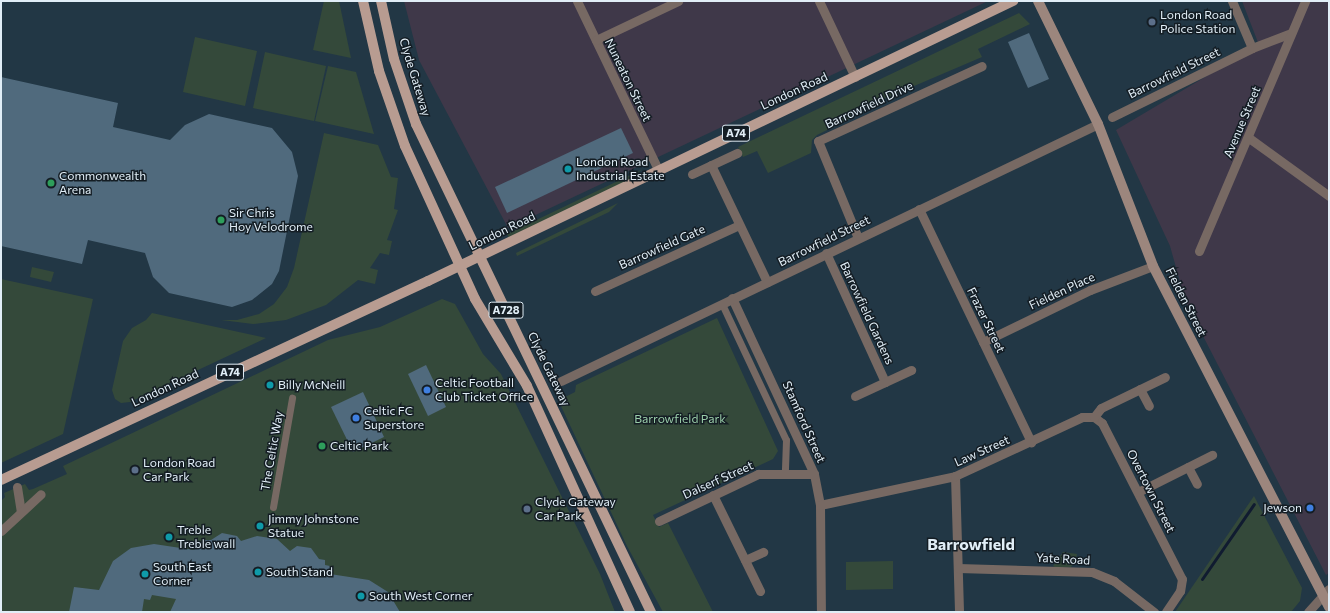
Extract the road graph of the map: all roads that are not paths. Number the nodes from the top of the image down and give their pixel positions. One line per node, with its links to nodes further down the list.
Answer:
1 (363, 1): 29 (main road, A728)
2 (381, 1): 28 (main road, Clyde Gateway / A728)
3 (577, 1): 11 (street, Nuneaton Street)
4 (678, 1): 11 (street)
5 (819, 1): 14 (street)
6 (1013, 1): 14 (main road, London Road / A74)
7 (1038, 1): 16 (main road, Fielden Street)
8 (1232, 1): 12 (street)
9 (1305, 1): 10 (street, Avenue Street)
10 (1291, 33): 12 (street, Barrowfield Street); 17 (street, Avenue Street)
11 (596, 40): 20 (street, Nuneaton Street)
12 (1252, 48): 15 (street, Barrowfield Street)
13 (982, 66): 25 (street, Barrowfield Drive)
14 (855, 77): 20 (main road, London Road / A74)
15 (1112, 117)
16 (1098, 124): 23 (street, Barrowfield Street); 30 (main road, Fielden Street)
17 (1249, 138): 22 (street); 26 (street, Avenue Street)
18 (737, 153): 19 (street)
19 (711, 165): 21 (street); 24 (street)
20 (658, 169): 28 (main road, London Road / A74)
21 (692, 174)
22 (1329, 196)
23 (919, 209): 25 (street, Barrowfield Street); 35 (street, Frazer Street)
24 (740, 226): 31 (street); 32 (street, Barrowfield Gate)
25 (858, 238): 27 (street, Barrowfield Street)
26 (1199, 251)
27 (826, 253): 31 (street, Barrowfield Street); 39 (street, Barrowfield Gardens)
28 (479, 256): 29 (main road, London Road / A74); 69 (main road, Clyde Gateway / A728)
29 (459, 266): 51 (main road, London Road / A74); 68 (main road, A728)
30 (1153, 266): 35 (street, Fielden Place); 66 (main road, Fielden Street)
31 (767, 282): 33 (street, Barrowfield Street)
32 (595, 291)
33 (732, 298): 34 (street, Barrowfield Street); 49 (street, Stamford Street)
34 (722, 304): 38 (street, Barrowfield Street); 48 (street)
35 (983, 342): 45 (street, Frazer Street)
36 (911, 370): 39 (street, Barrowfield Gardens)
37 (1165, 377): 40 (street)
38 (561, 381)
39 (885, 382): 41 (street, Barrowfield Gardens)
40 (1140, 389): 43 (street); 44 (street)
41 (854, 396)
42 (292, 398): 58 (street, The Celtic Way)
43 (1149, 406)
44 (1094, 417): 45 (street, Law Street); 54 (street, Overtown Street)
45 (1031, 442): 50 (street, Law Street)
46 (1212, 455): 47 (street)
47 (1188, 467): 52 (street); 54 (street)
48 (785, 474): 49 (street, Dalserf Street); 56 (street, Dalserf Street)
49 (814, 474): 57 (street, Stamford Street)
50 (955, 476): 57 (street, Law Street); 64 (street)
51 (1, 480)
52 (1197, 484)
53 (17, 487): 59 (street)
54 (1138, 492): 73 (street, Overtown Street)
55 (41, 494): 59 (street)
56 (713, 495): 60 (street, Dalserf Street); 63 (street)
57 (820, 505): 70 (street, Stamford Street)
58 (273, 507)
59 (20, 511): 61 (street)
60 (659, 521)
61 (1, 530)
62 (763, 552): 63 (street)
63 (745, 560): 65 (street)
64 (958, 568): 71 (street); 72 (street, Yate Road)
65 (760, 591)
66 (1326, 592): 67 (main road, Fielden Street); 74 (street)
67 (1329, 607)
68 (630, 612)
69 (651, 612)
70 (821, 612)
71 (959, 612)
72 (1154, 612)
73 (1166, 612)
74 (1308, 612)

